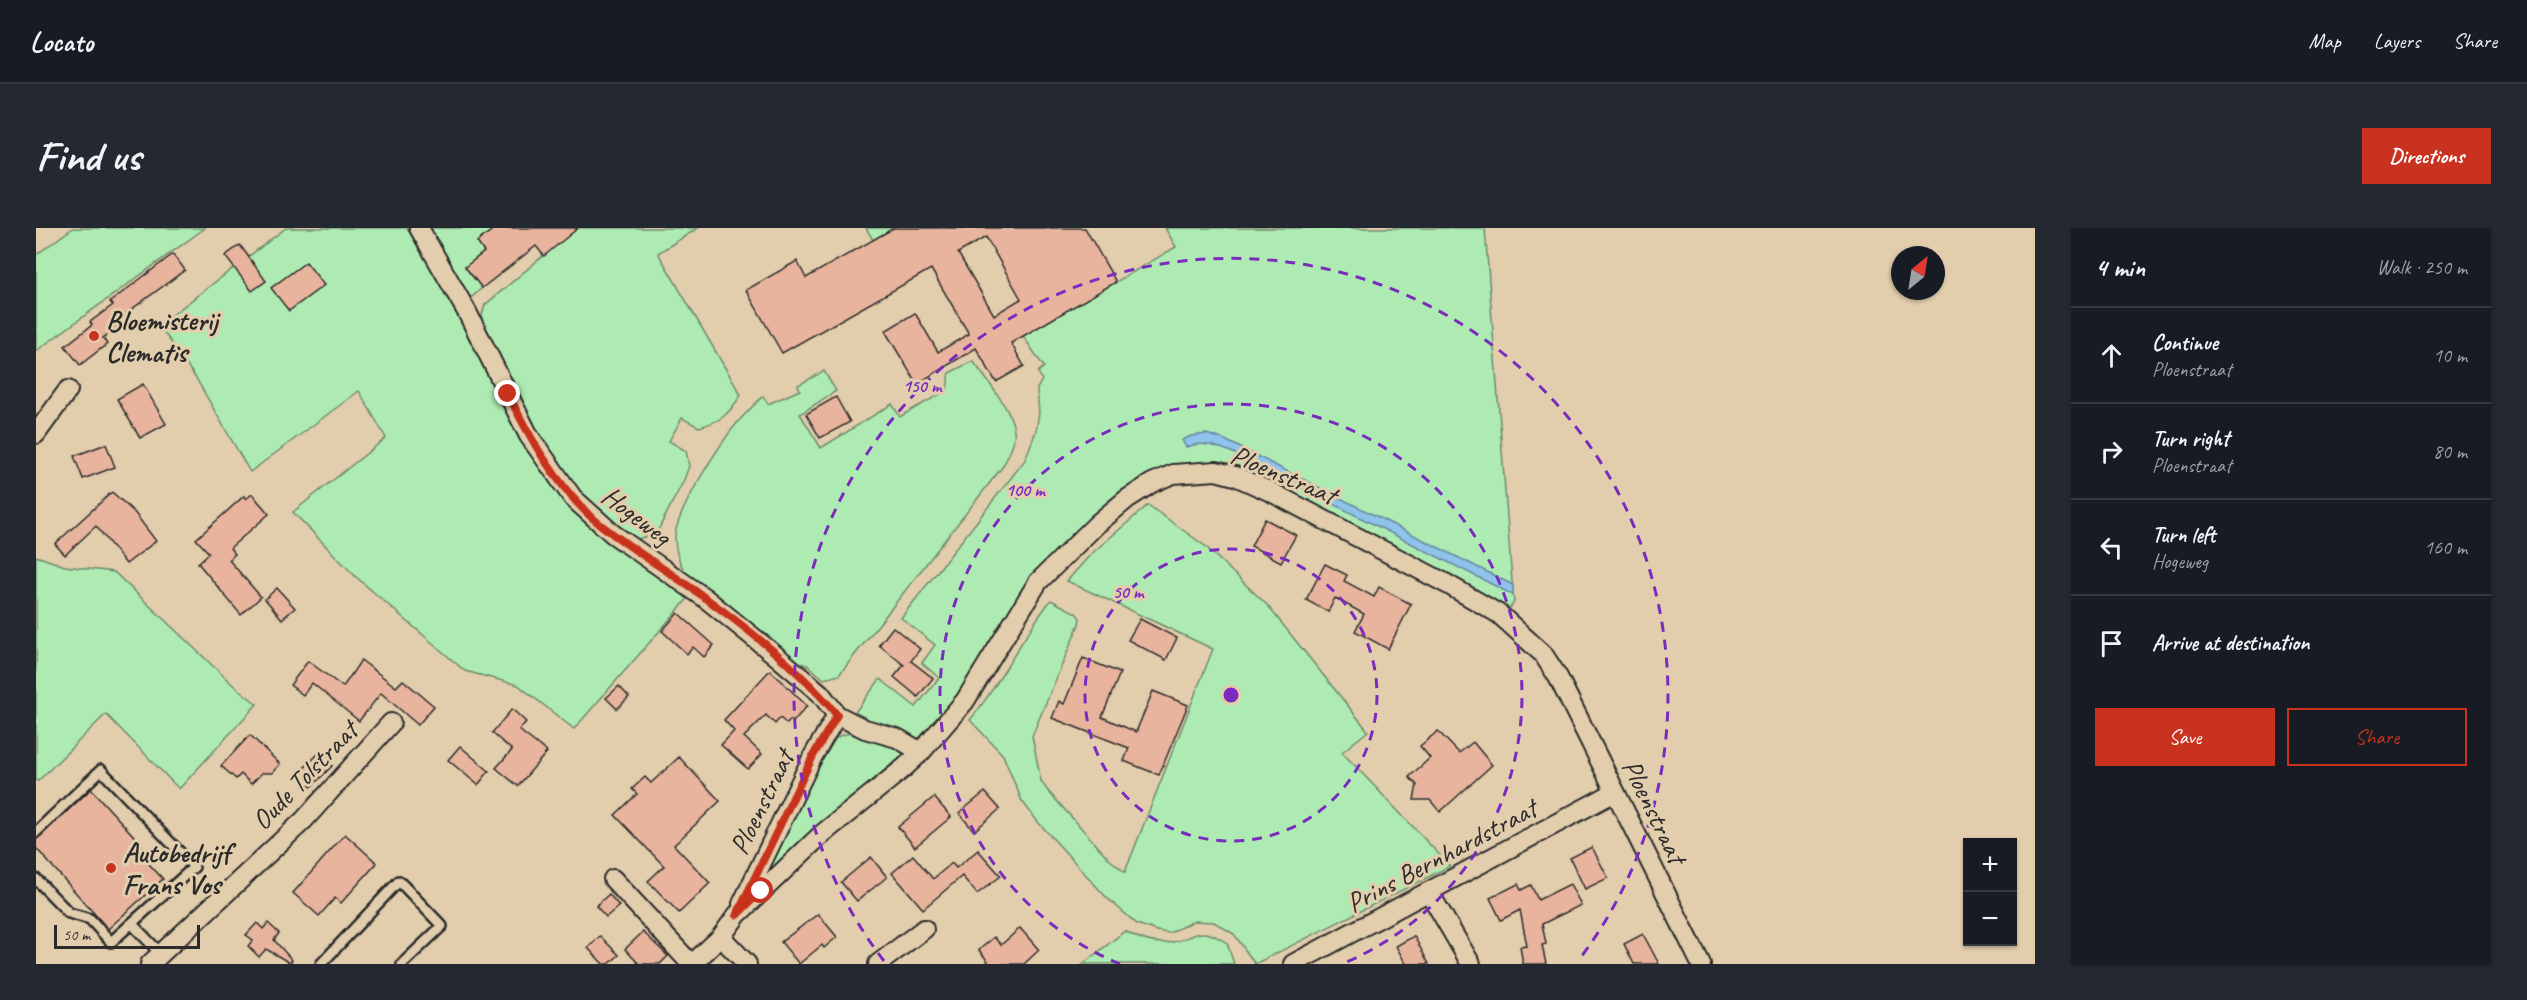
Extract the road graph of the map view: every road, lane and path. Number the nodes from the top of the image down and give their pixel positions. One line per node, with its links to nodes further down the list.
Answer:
1 (419, 228): 4 (street, Hogeweg)
2 (68, 390): 3 (street)
3 (36, 434)
4 (837, 715): 6 (street, Hogeweg); 12 (street, Ploenstraat)
5 (391, 723): 16 (street, Oude Tolstraat)
6 (921, 752): 7 (street, Ploenstraat); 12 (street, Ploenstraat)
7 (1615, 792): 11 (street, Prins Bernhardstraat); 24 (street, Ploenstraat)
8 (36, 832): 13 (lane)
9 (36, 879): 13 (lane)
10 (613, 879): 19 (street)
11 (1429, 892): 22 (street, Prins Bernhardstraat); 23 (street)
12 (737, 915): 15 (street, Ploenstraat)
13 (132, 924): 16 (lane)
14 (924, 929): 21 (street)
15 (721, 937): 19 (street, Ploenstraat); 20 (street)
16 (156, 959)
17 (321, 964): 18 (lane)
18 (402, 964)
19 (692, 964)
20 (747, 964)
21 (879, 964)
22 (1293, 964)
23 (1471, 964)
24 (1701, 964)

